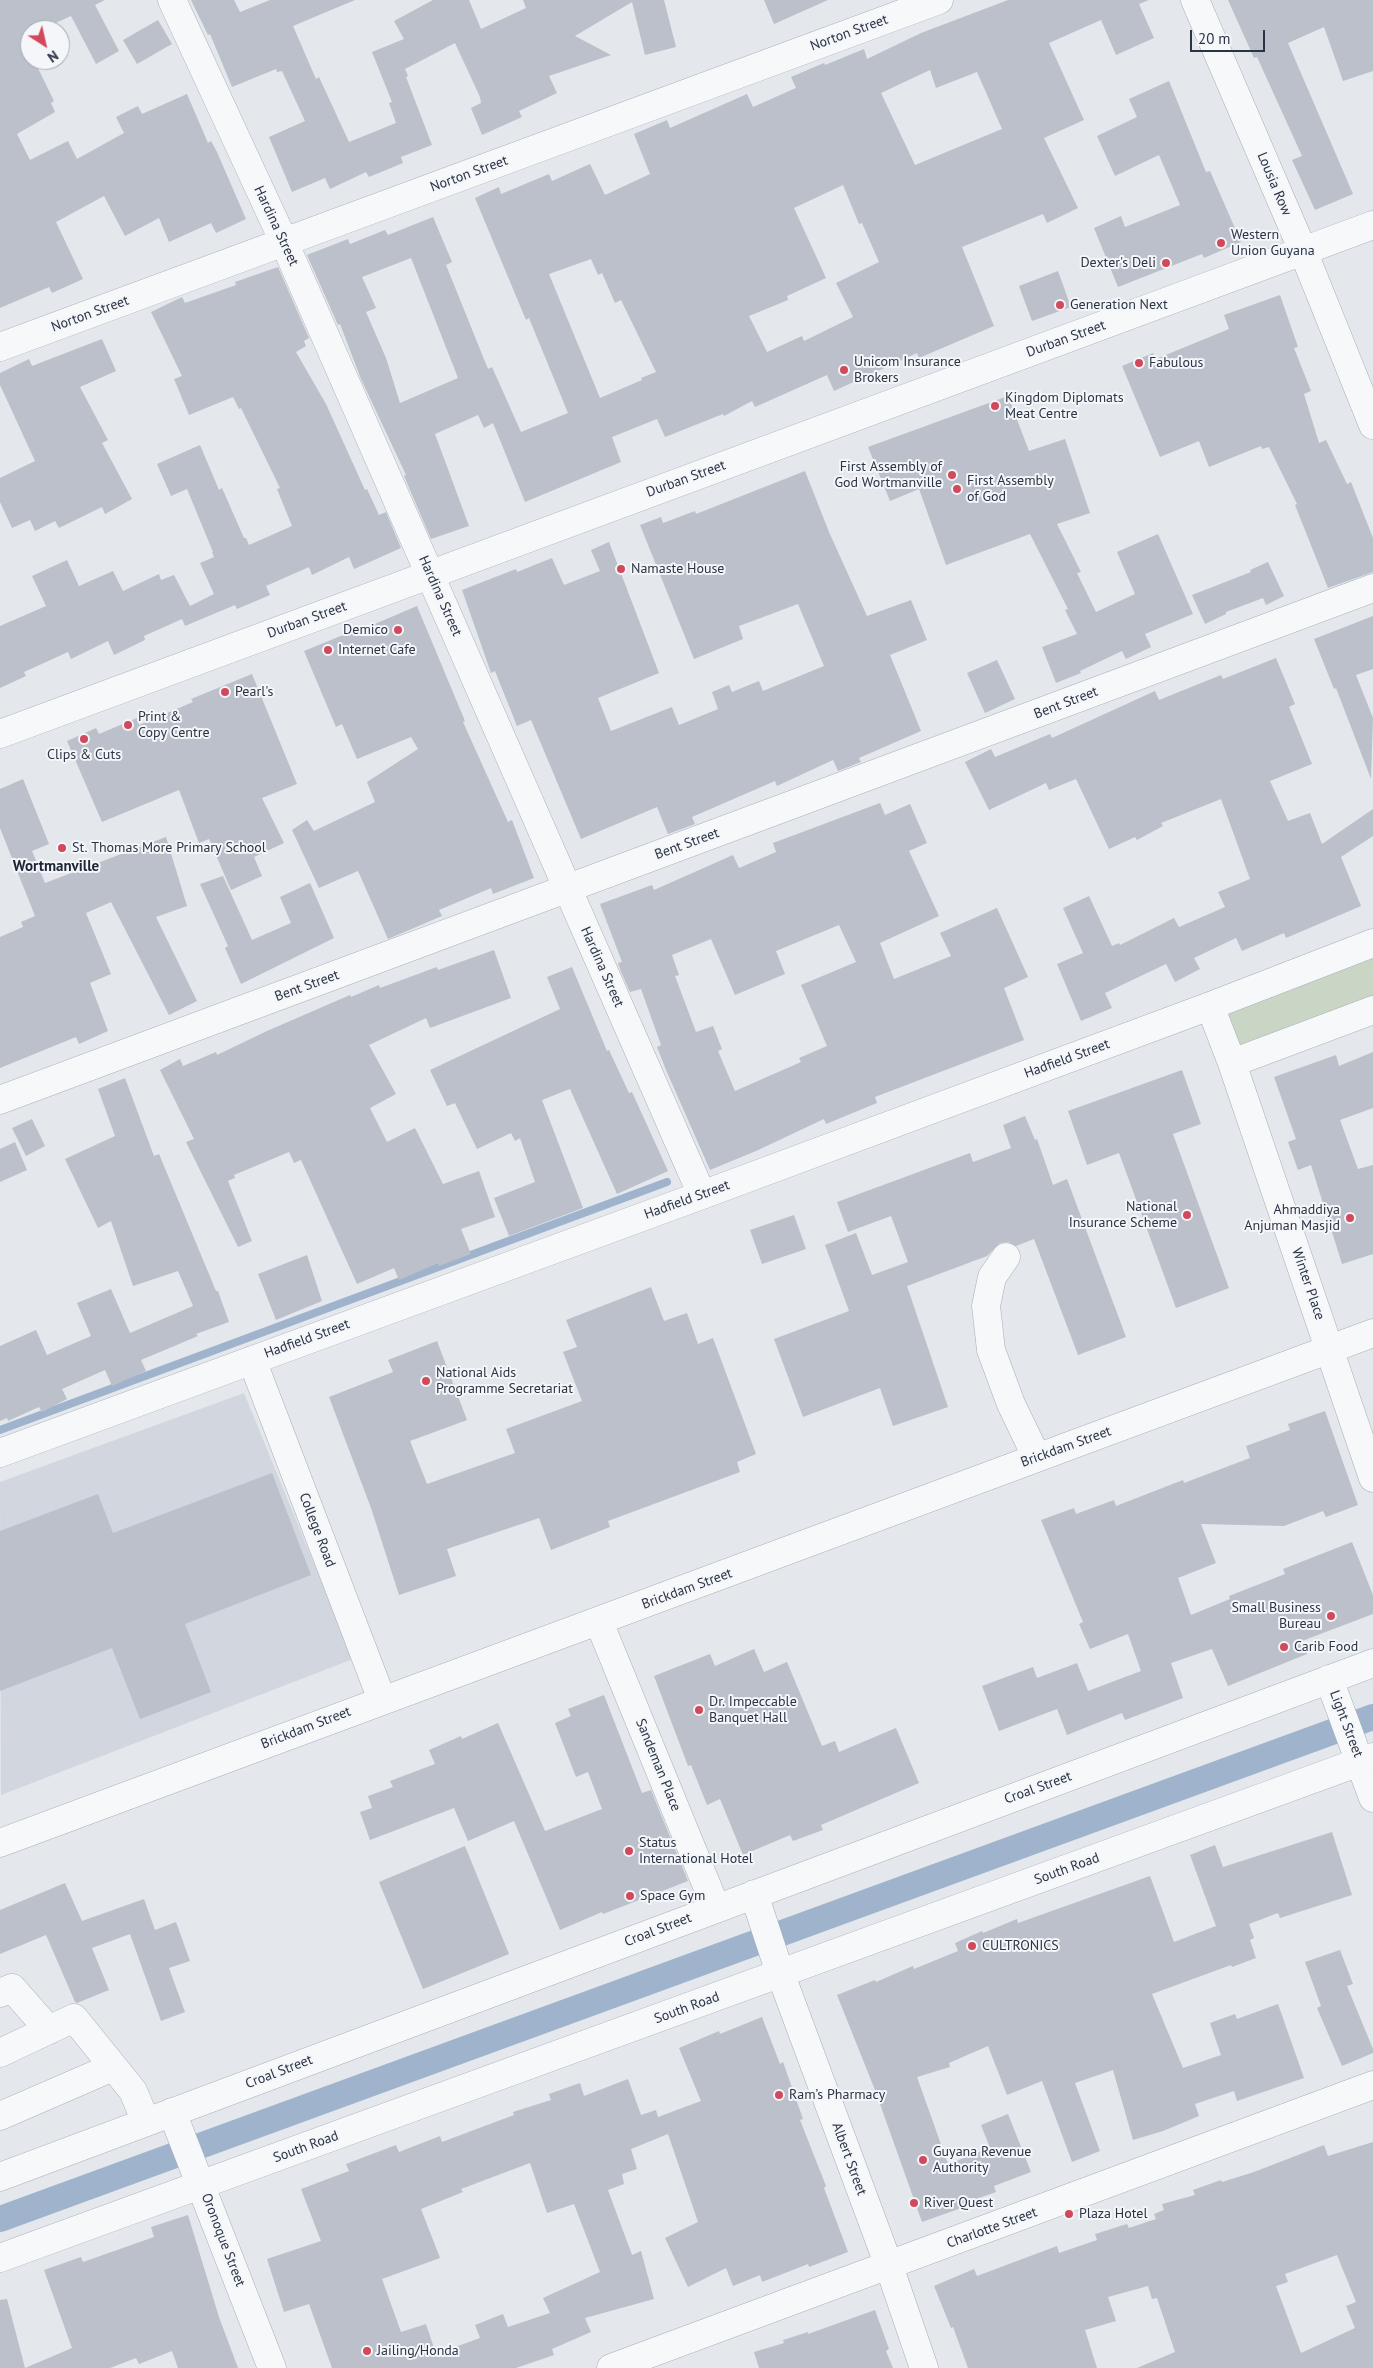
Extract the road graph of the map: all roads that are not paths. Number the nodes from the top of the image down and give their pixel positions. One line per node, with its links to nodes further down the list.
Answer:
1 (172, 0): 5 (street, Hardina Street)
2 (939, 0): 5 (street, Norton Street)
3 (1196, 0): 6 (street, Lousia Row)
4 (1373, 225): 6 (street, Durban Street)
5 (284, 242): 7 (street, Norton Street); 9 (street, Hardina Street)
6 (1303, 251): 8 (street, Lousia Row); 9 (street, Durban Street)
7 (0, 347)
8 (1373, 425)
9 (430, 574): 11 (street, Durban Street); 12 (street, Hardina Street)
10 (1373, 588): 12 (street, Bent Street)
11 (0, 734)
12 (568, 888): 17 (street, Bent Street); 18 (street, Hardina Street)
13 (1373, 943): 14 (street, Hadfield Street)
14 (1210, 1006): 16 (street, Winter Place); 18 (street, Hadfield Street)
15 (1373, 1010): 16 (street)
16 (1232, 1063): 21 (street, Winter Place)
17 (0, 1100)
18 (702, 1195): 22 (street, Hadfield Street)
19 (1006, 1257): 24 (street)
20 (1373, 1333): 21 (street, Brickdam Street)
21 (1330, 1349): 24 (street, Brickdam Street); 25 (street, Winter Place)
22 (252, 1360): 23 (street, Hadfield Street); 29 (street, College Road)
23 (0, 1453)
24 (1037, 1458): 26 (street, Brickdam Street)
25 (1373, 1478)
26 (599, 1622): 29 (street, Brickdam Street); 34 (street, Sandeman Place)
27 (1373, 1663): 28 (street, Croal Street)
28 (1329, 1679): 30 (street, Light Street); 33 (street, Croal Street)
29 (382, 1700): 32 (street, Brickdam Street)
30 (1363, 1757): 31 (street, Light Street); 35 (street, South Road)
31 (1373, 1798)
32 (0, 1843)
33 (754, 1894): 34 (street, Croal Street); 35 (street, Albert Street)
34 (716, 1908): 42 (street, Croal Street)
35 (779, 1970): 45 (street, South Road); 47 (street, Albert Street)
36 (0, 1993): 37 (street)
37 (49, 2030): 38 (street); 39 (street)
38 (0, 2053)
39 (113, 2067): 41 (street); 43 (street)
40 (1373, 2085): 47 (street, Charlotte Street)
41 (0, 2116)
42 (176, 2121): 43 (street, Croal Street); 45 (street, Oronoque Street)
43 (146, 2122): 44 (street, Croal Street)
44 (0, 2176)
45 (199, 2178): 46 (street, South Road); 48 (street, Oronoque Street)
46 (0, 2258)
47 (889, 2266): 49 (street, Charlotte Street); 50 (street, Albert Street)
48 (272, 2368)
49 (611, 2368)
50 (924, 2368)

